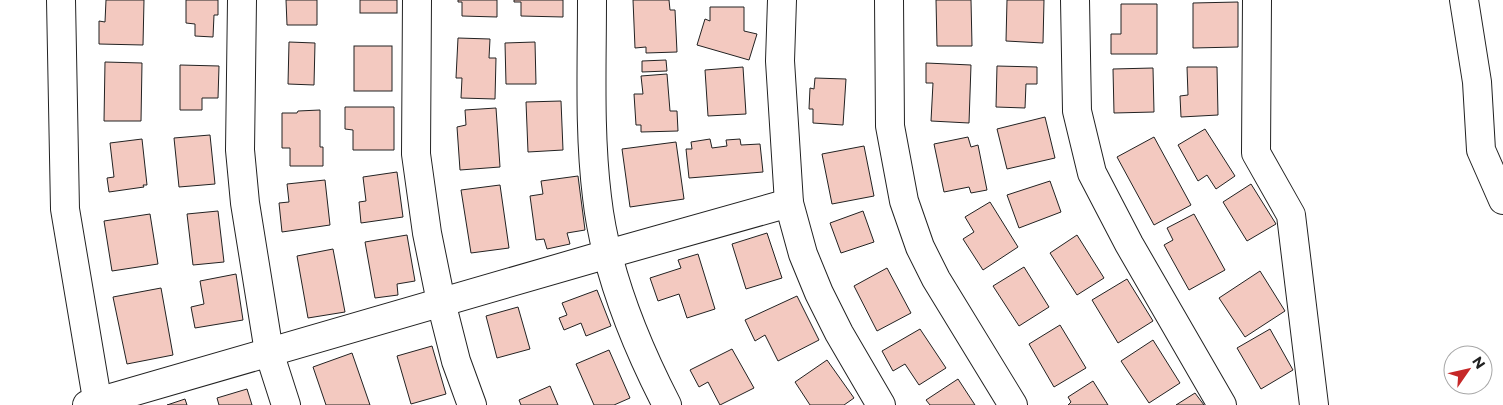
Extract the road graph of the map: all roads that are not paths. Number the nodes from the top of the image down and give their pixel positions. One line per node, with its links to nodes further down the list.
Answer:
1 (61, 0): 15 (street)
2 (242, 0): 14 (street)
3 (417, 0): 13 (street)
4 (592, 0): 12 (street)
5 (782, 0): 11 (street)
6 (889, 0): 20 (street)
7 (1075, 0): 21 (street)
8 (1257, 0): 22 (street)
9 (1464, 0): 10 (street)
10 (1503, 200)
11 (789, 203): 12 (street); 19 (street)
12 (608, 254): 13 (street); 18 (street)
13 (441, 302): 14 (street); 17 (street)
14 (268, 352): 15 (street); 16 (street)
15 (94, 404)
16 (286, 405)
17 (472, 405)
18 (667, 405)
19 (881, 405)
20 (1013, 405)
21 (1222, 405)
22 (1314, 405)

